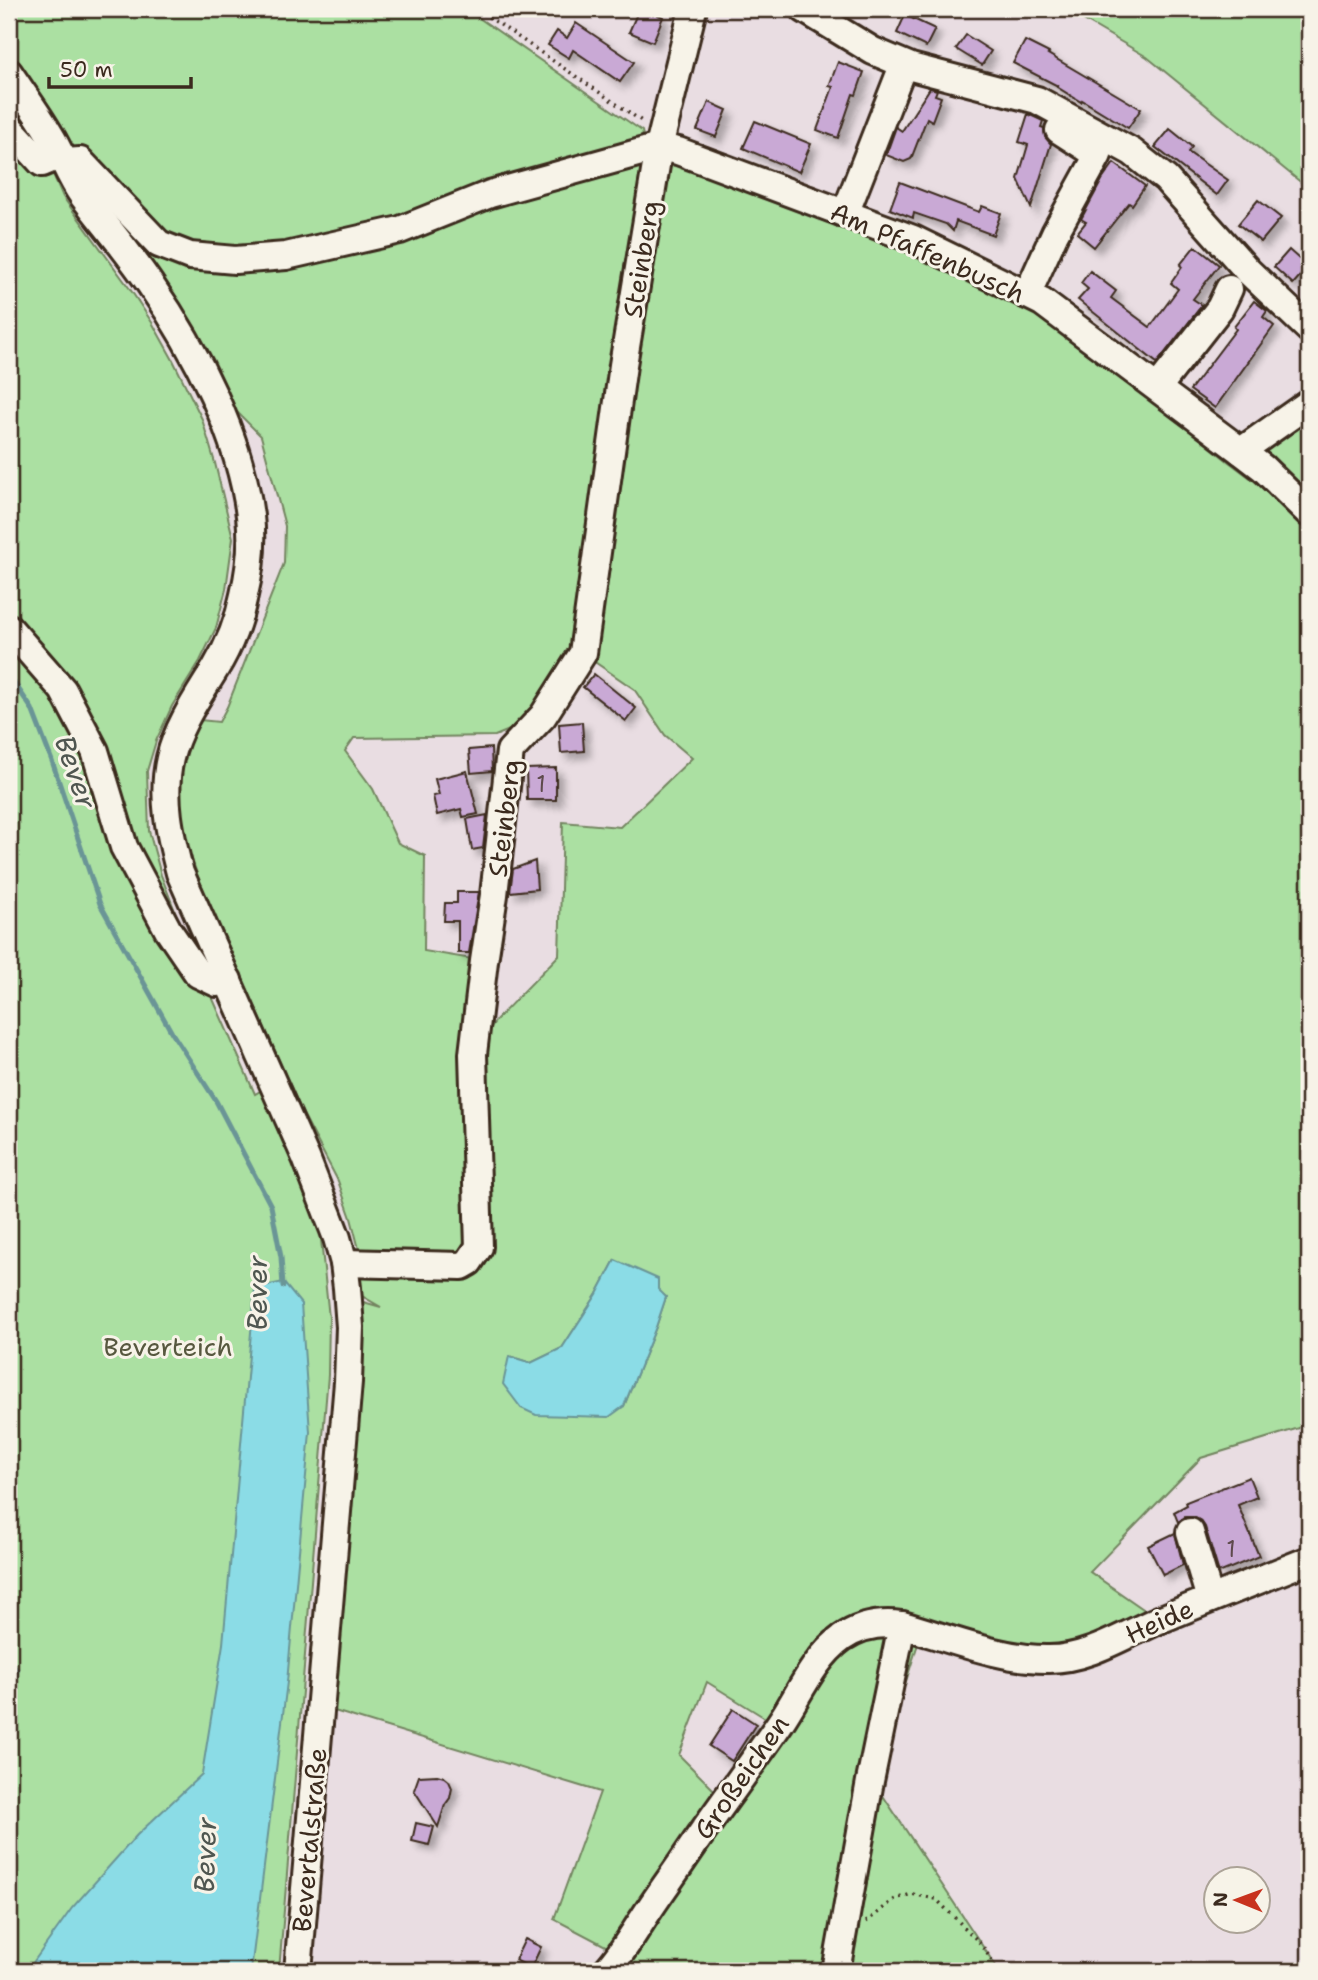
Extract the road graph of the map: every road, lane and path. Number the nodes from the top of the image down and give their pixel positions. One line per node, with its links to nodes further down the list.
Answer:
1 (477, 9): 8 (path)
2 (693, 9): 8 (street)
3 (804, 9): 13 (street)
4 (9, 74): 9 (street, Bevertalstraße)
5 (899, 76): 10 (street)
6 (9, 127): 9 (street)
7 (1059, 130): 12 (street)
8 (659, 147): 9 (street); 10 (street, Am Pfaffenbusch); 20 (street, Steinberg)
9 (63, 158): 19 (street, Bevertalstraße)
10 (845, 214): 12 (street, Am Pfaffenbusch)
11 (1229, 289): 14 (street)
12 (1027, 295): 14 (street, Am Pfaffenbusch)
13 (1309, 329)
14 (1158, 387): 16 (street, Am Pfaffenbusch)
15 (1309, 403): 16 (street)
16 (1241, 451): 17 (street)
17 (1309, 513)
18 (9, 628): 19 (street)
19 (228, 980): 20 (street, Bevertalstraße)
20 (344, 1262): 27 (street, Bevertalstraße)
21 (1190, 1532): 23 (street)
22 (1309, 1560): 23 (street, Heide)
23 (1210, 1599): 25 (street, Heide)
24 (902, 1625): 25 (street, Großeichen); 26 (street); 28 (street, Großeichen)
25 (1005, 1654)
26 (842, 1939): 29 (street); 30 (path)
27 (298, 1971)
28 (606, 1971)
29 (836, 1971)
30 (998, 1971)

